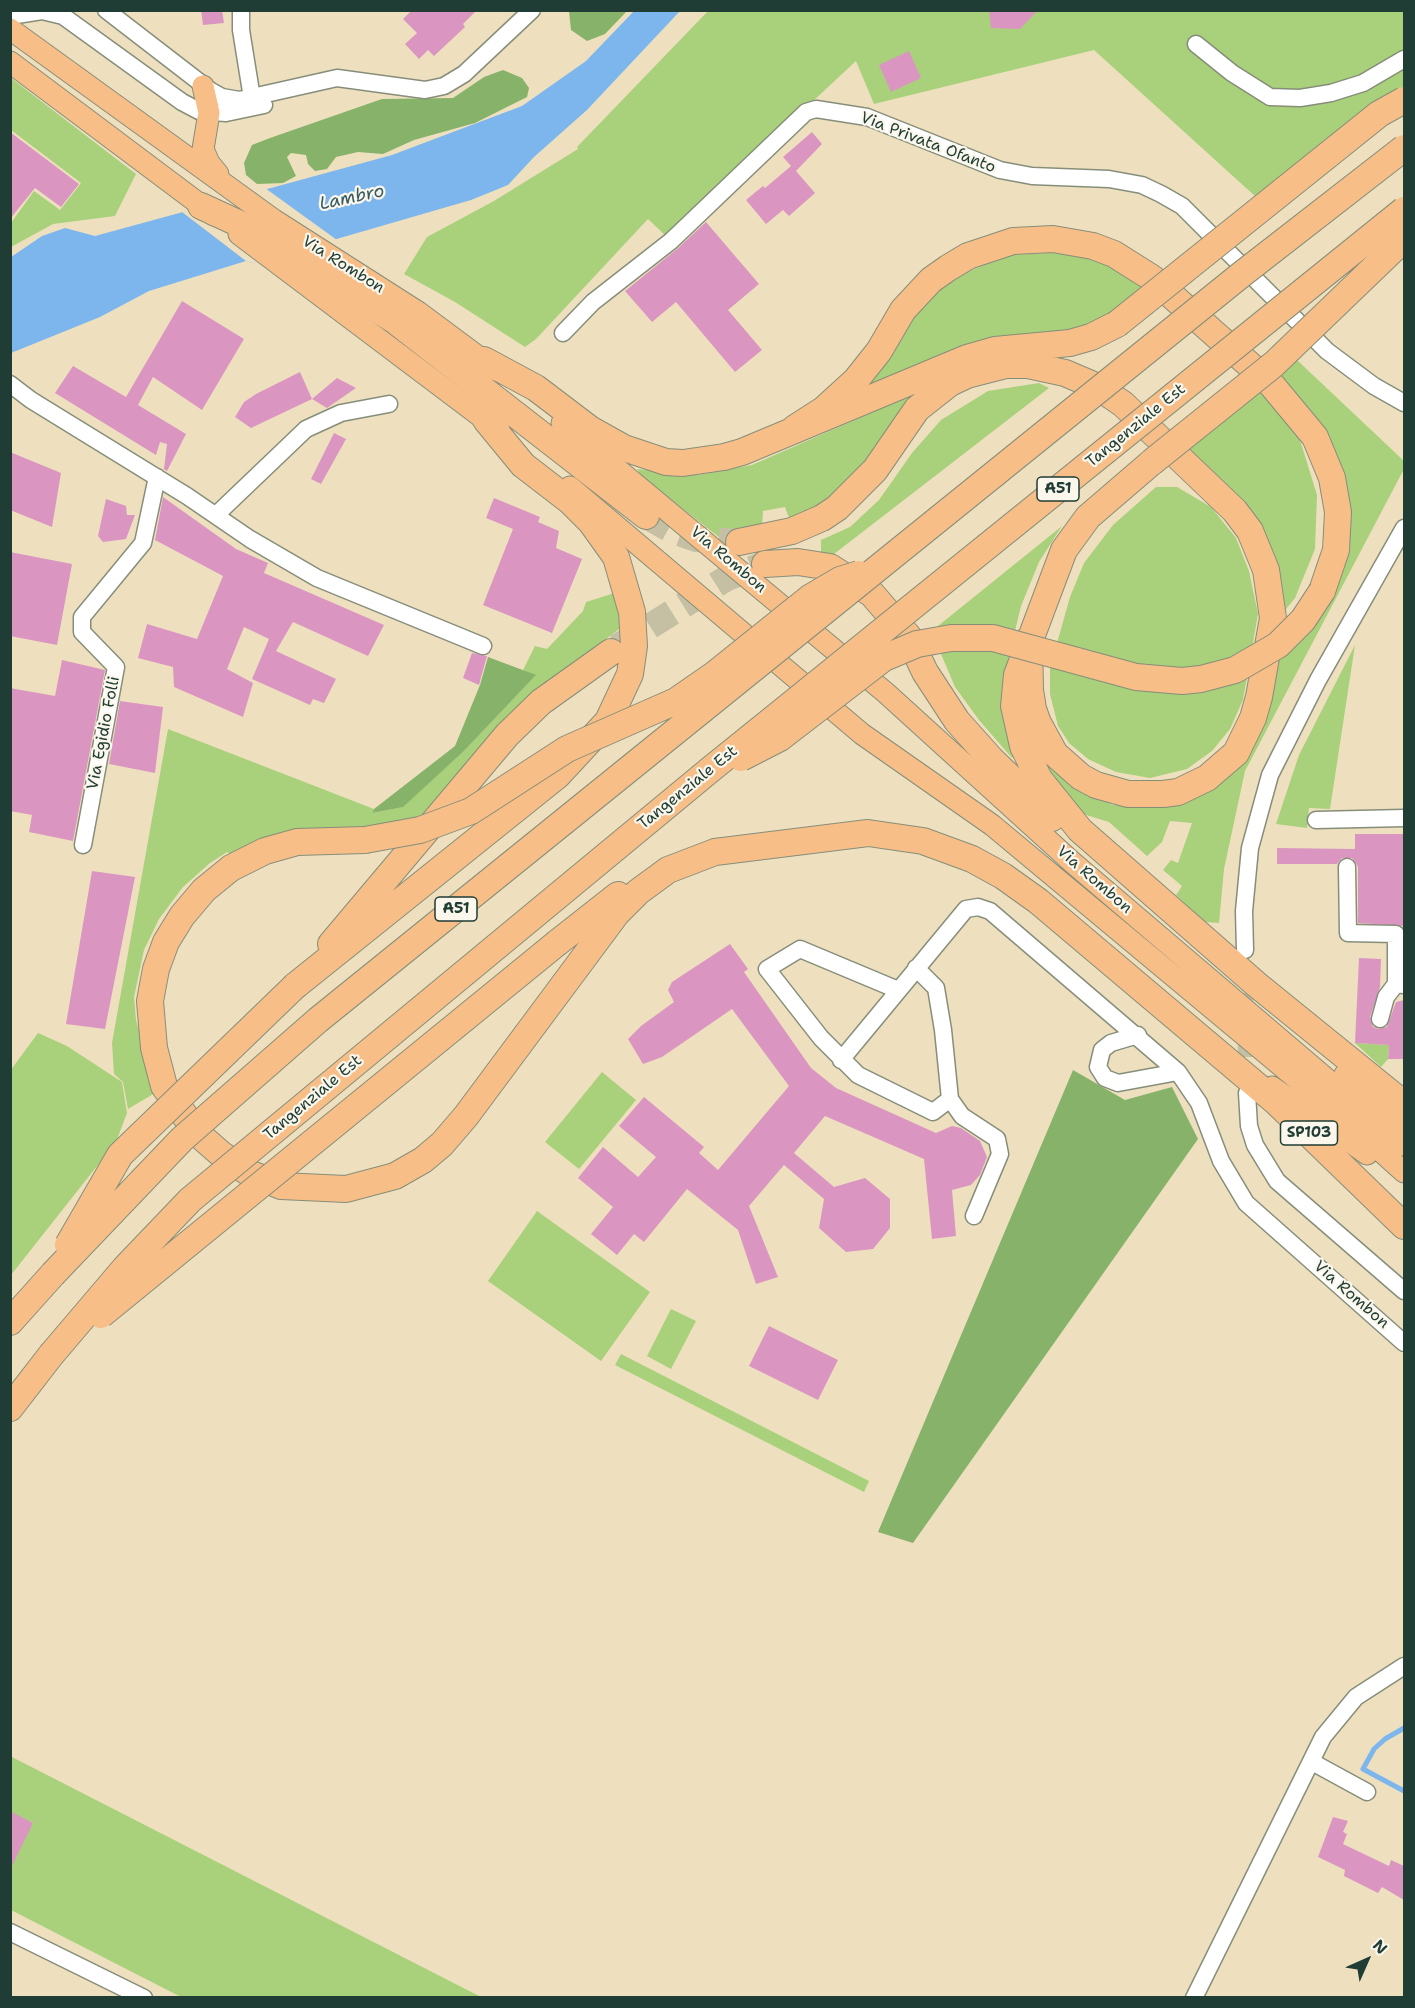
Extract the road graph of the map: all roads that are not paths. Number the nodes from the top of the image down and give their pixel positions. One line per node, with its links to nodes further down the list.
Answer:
1 (106, 10): 8 (street)
2 (241, 10): 9 (street)
3 (532, 10): 9 (street)
4 (15, 17): 11 (street, Via Rombon); 13 (main road, Via Rombon)
5 (1196, 44): 6 (street)
6 (1404, 59)
7 (10, 62): 14 (main road)
8 (203, 86): 9 (street); 11 (main road)
9 (262, 99): 11 (street)
10 (1404, 100): 24 (highway, bridge)
11 (209, 113): 13 (main road)
12 (1404, 148): 31 (highway, A51, bridge)
13 (232, 190): 19 (main road, Via Rombon)
14 (201, 206): 17 (highway)
15 (1404, 210): 35 (highway, Tangenziale Est / A51, bridge)
16 (1404, 239): 32 (highway, bridge)
17 (279, 255): 23 (main road, Via Rombon); 27 (highway)
18 (563, 333): 21 (street, Via Privata Ofanto)
19 (484, 360): 24 (highway); 57 (main road, Via Rombon)
20 (10, 384): 25 (street)
21 (1404, 403)
22 (389, 404): 26 (street)
23 (486, 420): 46 (highway); 58 (main road, Via Rombon)
24 (795, 428): 35 (highway, bridge)
25 (157, 477): 26 (street); 39 (street, Via Egidio Folli)
26 (216, 515): 33 (street)
27 (646, 516)
28 (1404, 528): 42 (street)
29 (739, 542): 32 (highway)
30 (765, 564): 41 (highway)
31 (879, 567): 38 (highway, bridge); 62 (highway, A51, bridge)
32 (1029, 639): 41 (highway)
33 (483, 646)
34 (611, 652): 46 (highway)
35 (711, 769): 66 (highway, Tangenziale Est / A51, bridge)
36 (1404, 818): 37 (street)
37 (1317, 820)
38 (834, 835): 50 (highway); 66 (highway, bridge)
39 (83, 845)
40 (1347, 867): 45 (street)
41 (1190, 928): 44 (highway)
42 (1245, 950)
43 (916, 968): 47 (street); 49 (street, Via Rombon); 54 (street)
44 (1256, 984): 55 (highway); 56 (highway)
45 (1400, 985): 48 (street)
46 (296, 986): 62 (highway, bridge)
47 (898, 990): 51 (street); 51 (street)
48 (1380, 1019)
49 (1138, 1035): 52 (street, Via Rombon); 52 (street)
50 (1209, 1045): 59 (main road); 61 (highway, SP103)
51 (841, 1059): 54 (street)
52 (1179, 1072): 65 (street, Via Rombon)
53 (1246, 1093): 63 (street)
54 (950, 1099): 60 (street)
55 (1404, 1104)
56 (1404, 1131)
57 (1404, 1145)
58 (1404, 1172)
59 (1404, 1181)
60 (974, 1216)
61 (1404, 1226)
62 (53, 1274): 64 (highway, A51)
63 (1404, 1291)
64 (10, 1322)
65 (1404, 1343)
66 (51, 1355): 67 (highway, Tangenziale Est / A51)
67 (10, 1408)
68 (1404, 1666): 69 (street)
69 (1312, 1762): 70 (street); 73 (street)
70 (1367, 1792)
71 (10, 1932): 72 (street)
72 (144, 1998)
73 (1194, 1998)

